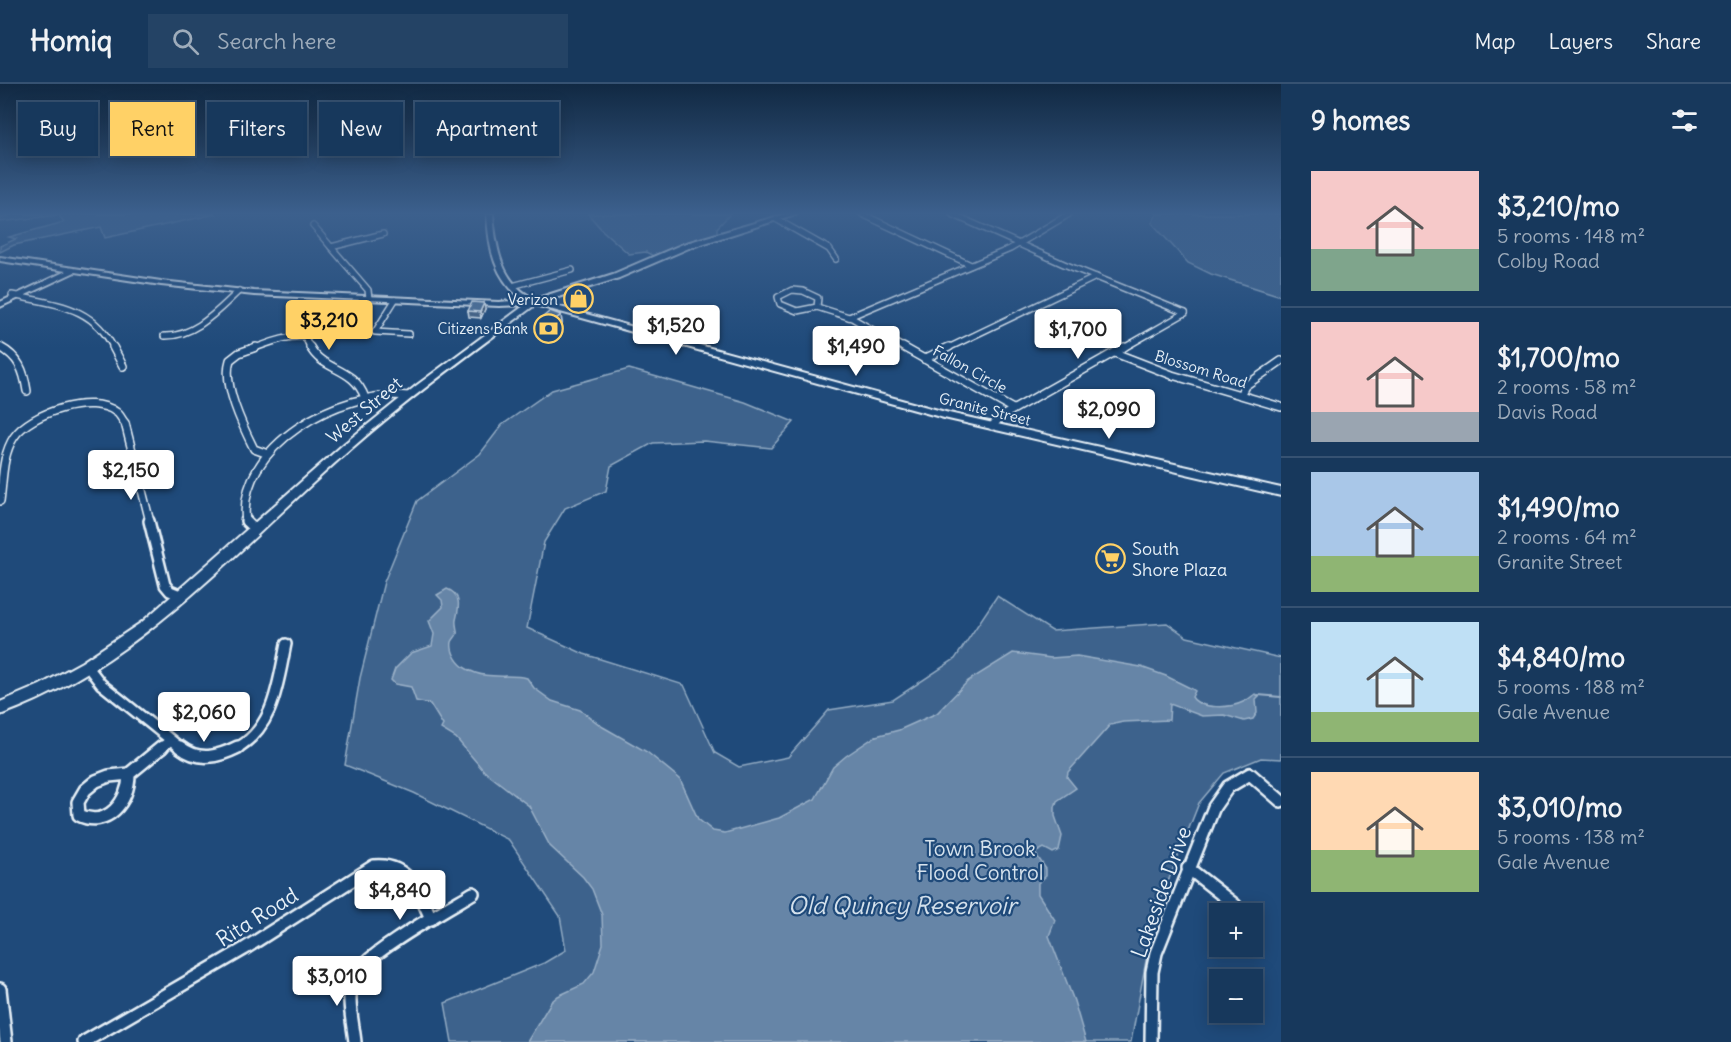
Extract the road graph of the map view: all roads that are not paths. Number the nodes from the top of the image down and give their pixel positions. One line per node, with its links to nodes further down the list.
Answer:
1 (0, 259): 9 (main road)
2 (342, 259): 15 (street)
3 (495, 259): 12 (main road, Granite Street)
4 (656, 259): 19 (main road, West Street)
5 (958, 259): 8 (street)
6 (985, 259): 8 (street)
7 (1053, 259): 11 (street)
8 (971, 265): 22 (street)
9 (70, 270): 13 (main road); 14 (main road)
10 (572, 270): 12 (street)
11 (1096, 277): 27 (street); 28 (street)
12 (513, 286): 18 (main road); 19 (main road, Granite Street)
13 (239, 291): 15 (main road); 25 (street)
14 (15, 296): 16 (main road); 20 (main road); 30 (street)
15 (369, 299): 17 (main road)
16 (0, 300)
17 (396, 300): 18 (main road); 24 (street)
18 (498, 302): 19 (main road); 23 (main road)
19 (534, 302): 23 (main road, West Street); 37 (main road, Granite Street)
20 (0, 305)
21 (817, 307): 21 (street, Fallon Circle); 22 (street, Fallon Circle)
22 (849, 317): 28 (street, Fallon Circle)
23 (509, 320): 33 (main road, West Street)
24 (409, 334)
25 (164, 336)
26 (0, 347): 31 (street)
27 (1115, 353): 32 (street, Blossom Road); 36 (street)
28 (924, 359): 36 (street, Fallon Circle)
29 (1281, 362): 32 (street)
30 (123, 366)
31 (27, 392)
32 (1240, 395): 35 (street, Blossom Road)
33 (408, 396): 34 (street); 43 (main road, West Street)
34 (366, 398): 38 (street); 38 (street)
35 (1281, 407)
36 (1013, 409): 37 (street)
37 (992, 426): 39 (main road, Granite Street)
38 (268, 454): 43 (street)
39 (1220, 478): 40 (main road, Granite Street); 41 (main road, Granite Street)
40 (1281, 488)
41 (1281, 492)
42 (0, 501): 44 (street)
43 (254, 529): 44 (main road, West Street)
44 (182, 596): 46 (main road, West Street)
45 (286, 644): 48 (street)
46 (88, 667): 47 (main road, West Street); 48 (street)
47 (0, 709)
48 (170, 740): 49 (street)
49 (129, 775): 49 (street)
50 (1281, 801): 51 (street, Lakeside Drive)
51 (1188, 868): 53 (street); 59 (street, Lakeside Drive)
52 (473, 893): 54 (street)
53 (1232, 903)
54 (431, 919): 57 (street, Rita Road); 58 (street)
55 (0, 989): 56 (street)
56 (6, 1042)
57 (84, 1042)
58 (355, 1042)
59 (1151, 1042)

